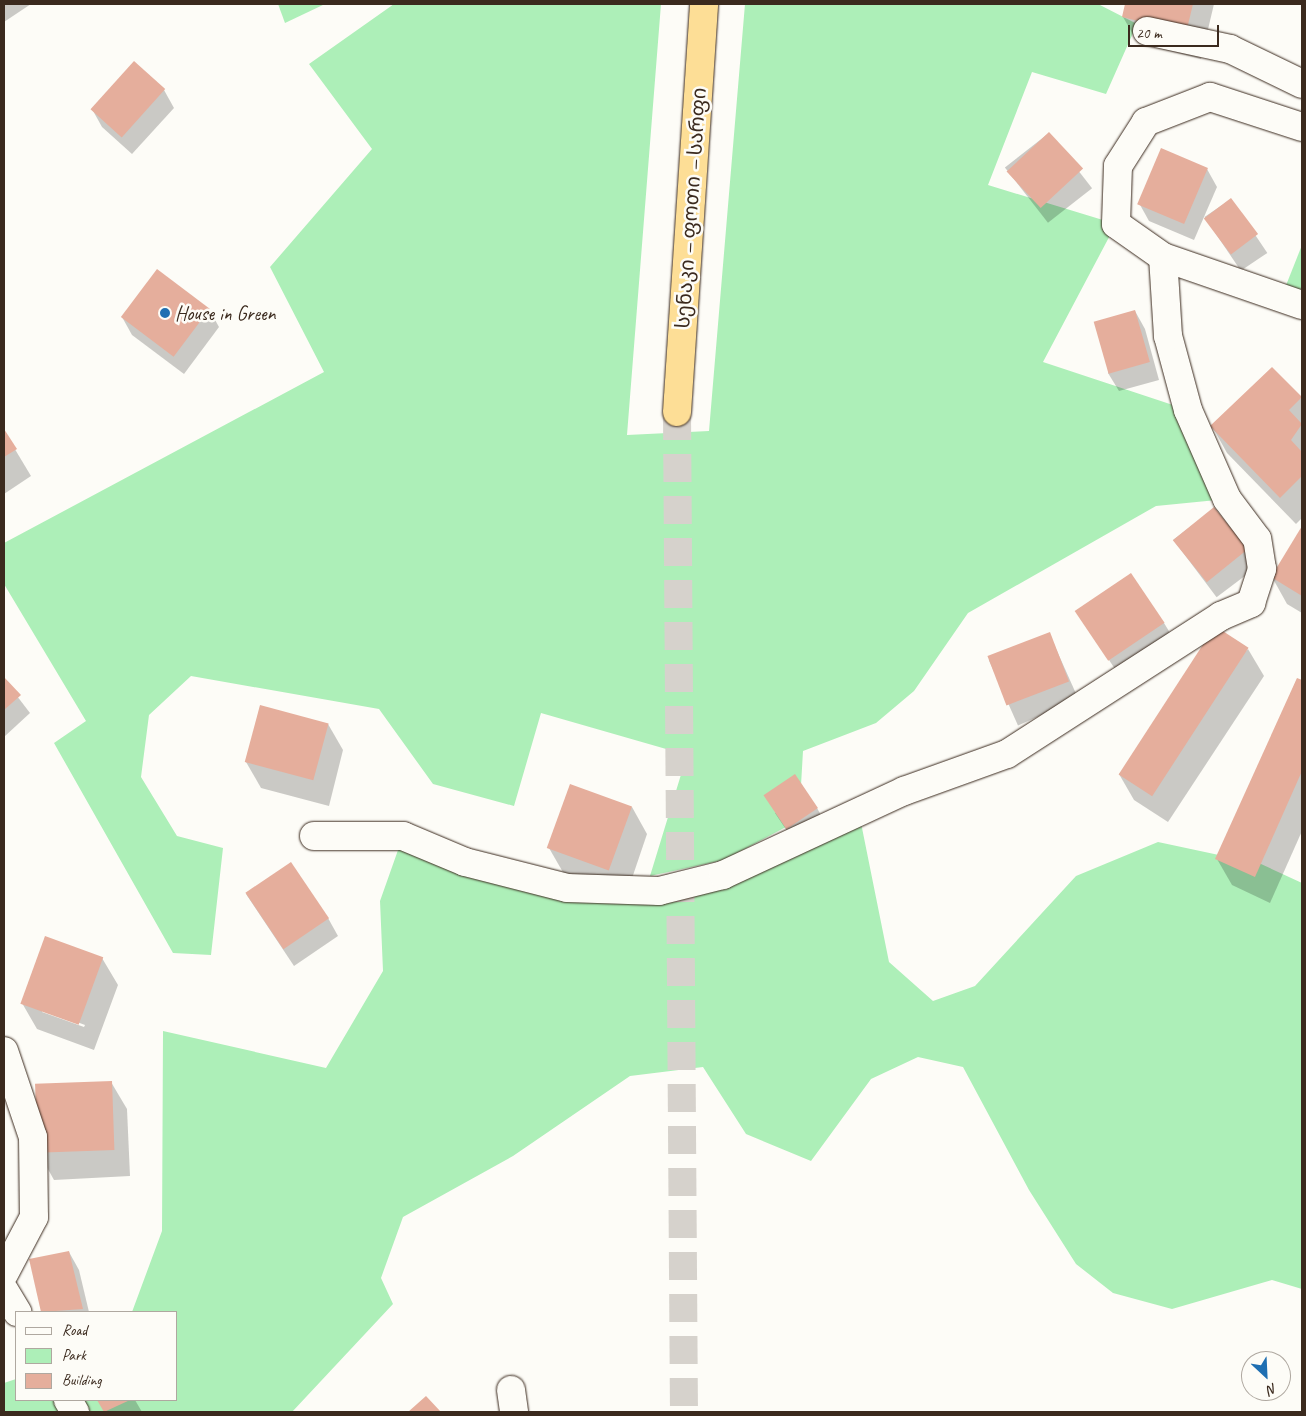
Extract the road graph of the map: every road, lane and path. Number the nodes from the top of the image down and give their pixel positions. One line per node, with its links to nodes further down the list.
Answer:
1 (704, 4): 7 (highway, სენაკი — ფოთი — სარფი)
2 (1147, 31): 3 (street)
3 (1302, 84)
4 (1302, 126): 5 (street)
5 (1163, 257): 6 (street); 8 (street)
6 (1302, 305)
7 (677, 412)
8 (314, 836)
9 (4, 1051): 10 (street)
10 (4, 1274)
11 (4, 1290): 12 (street)
12 (15, 1311)
13 (69, 1401): 14 (street)
14 (75, 1412)

